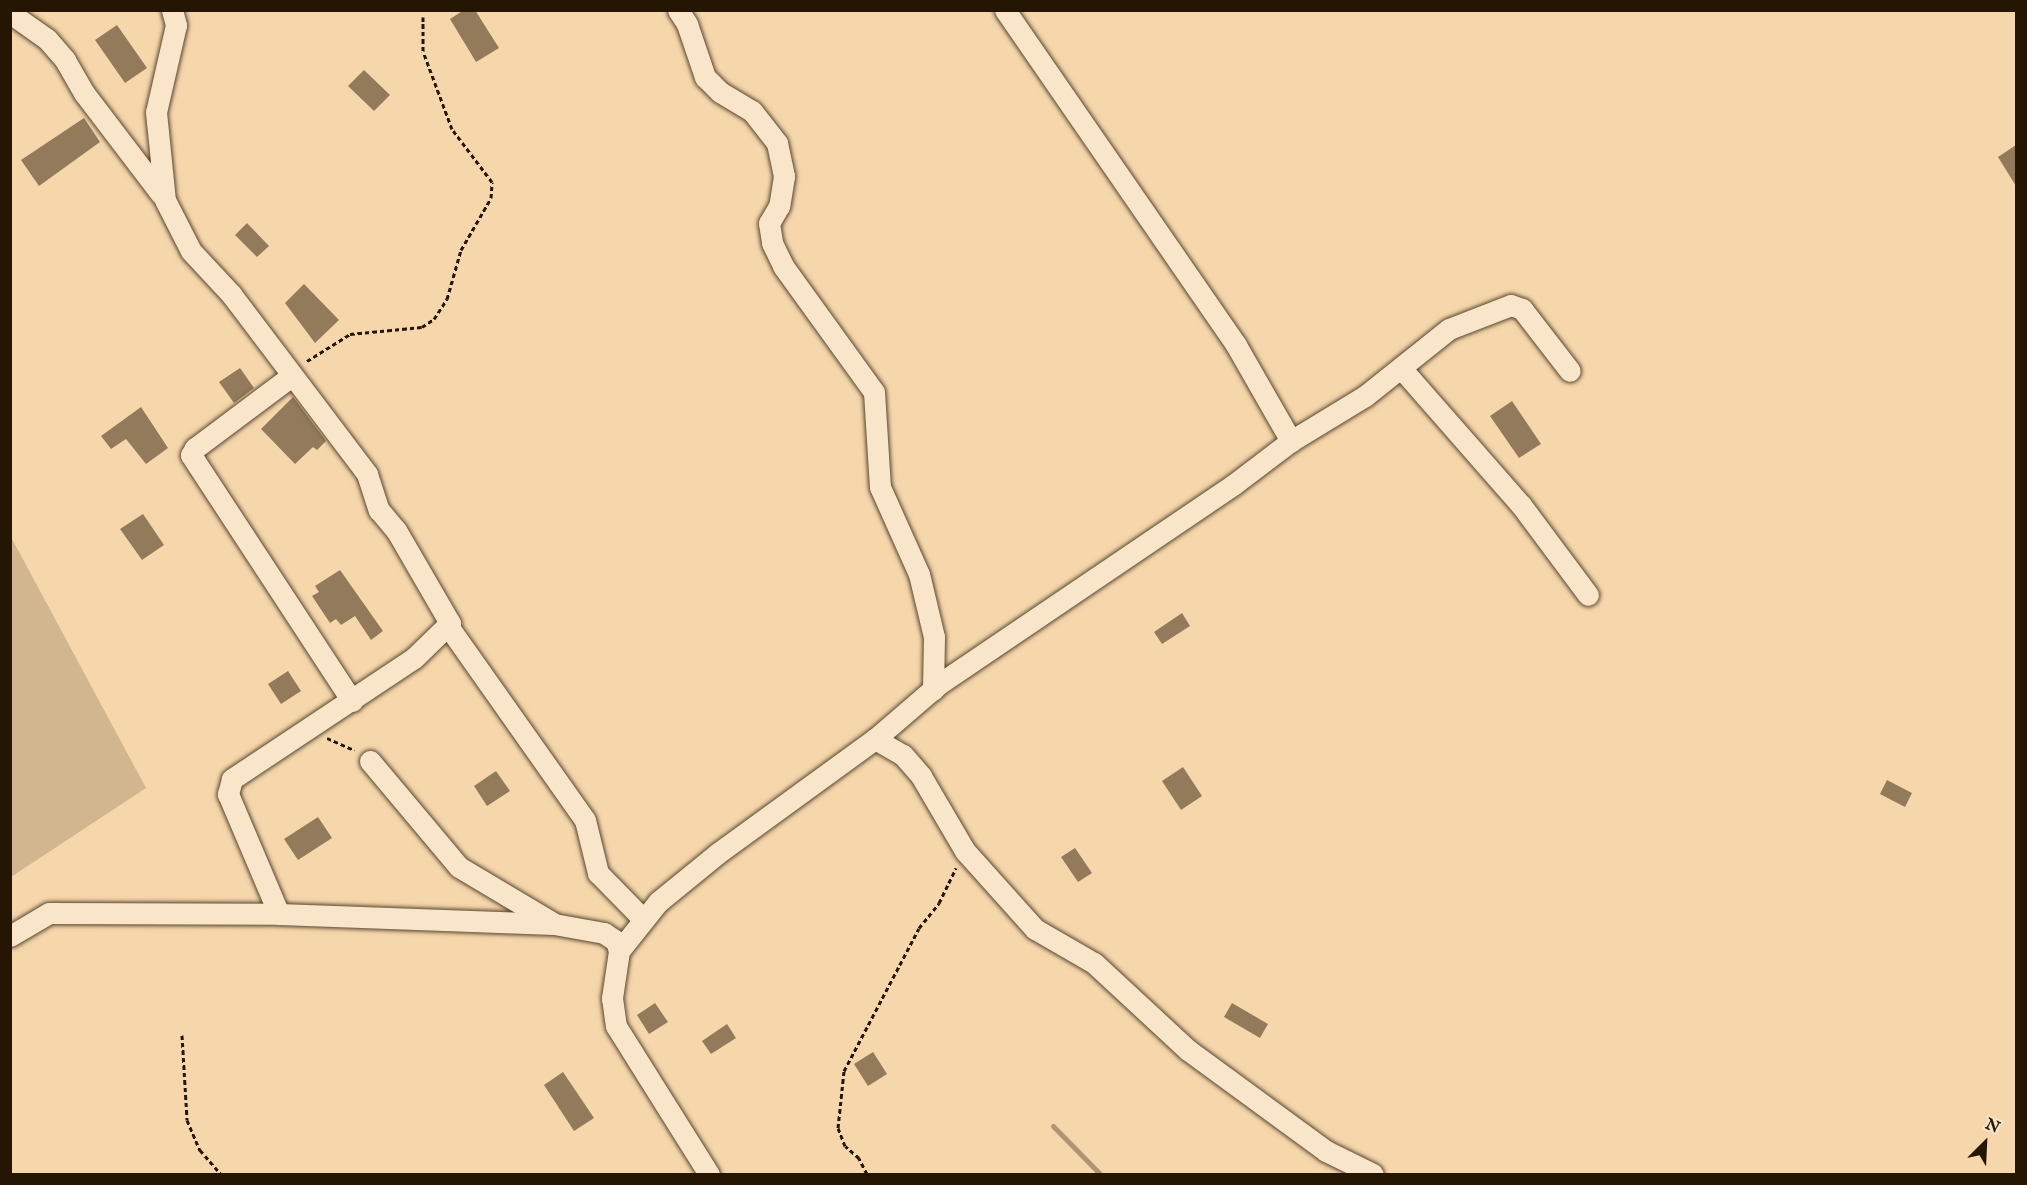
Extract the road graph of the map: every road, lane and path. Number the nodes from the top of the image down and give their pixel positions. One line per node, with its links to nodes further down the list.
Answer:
1 (172, 10): 6 (street)
2 (678, 10): 13 (street)
3 (1005, 10): 10 (street)
4 (10, 13): 6 (street)
5 (423, 17): 9 (path)
6 (165, 200): 9 (street)
7 (1401, 368): 8 (street); 10 (street); 11 (street)
8 (1570, 372)
9 (290, 377): 12 (street); 14 (street)
10 (1291, 441): 13 (street)
11 (1588, 595)
12 (448, 626): 14 (street); 20 (street)
13 (933, 690): 16 (street)
14 (352, 701): 15 (street)
15 (305, 730): 17 (path); 19 (street)
16 (875, 739): 18 (street); 20 (street)
17 (370, 761): 21 (street)
18 (965, 851): 27 (path); 28 (street)
19 (279, 914): 21 (street); 22 (street)
20 (643, 919): 23 (street)
21 (554, 924): 23 (street)
22 (10, 936)
23 (619, 951): 26 (street)
24 (182, 1035): 25 (path)
25 (221, 1174)
26 (709, 1174)
27 (867, 1174)
28 (1373, 1174)

